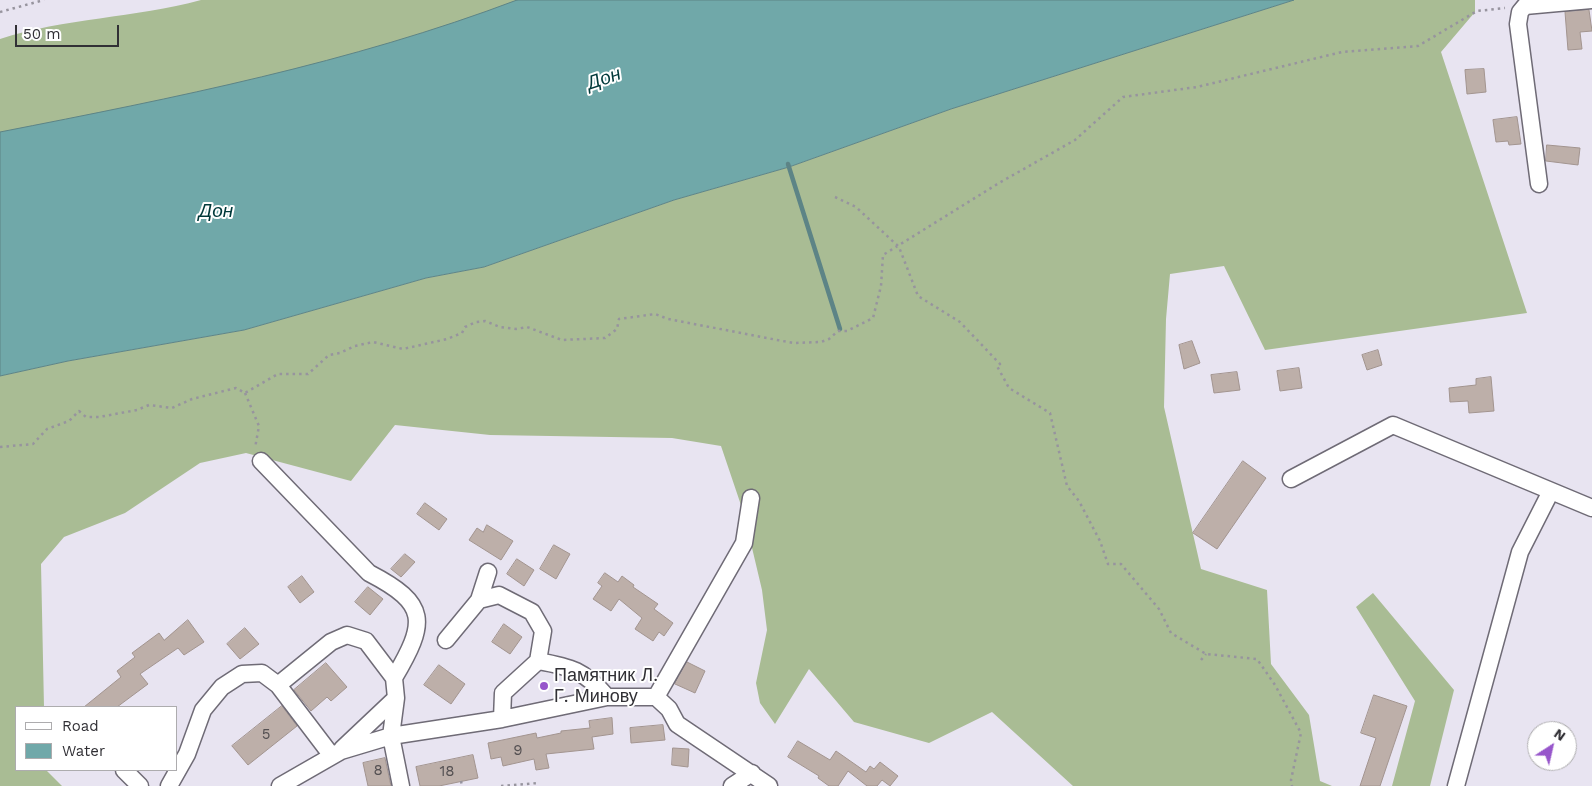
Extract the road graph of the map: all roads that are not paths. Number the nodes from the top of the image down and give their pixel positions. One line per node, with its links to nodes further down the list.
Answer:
1 (1592, 0): 2 (street)
2 (1539, 184)
3 (261, 461): 12 (street)
4 (1291, 479): 5 (street)
5 (1551, 491): 7 (street); 30 (street)
6 (751, 498): 15 (street)
7 (1592, 508)
8 (488, 572): 9 (street)
9 (479, 600): 10 (street); 11 (street)
10 (446, 640)
11 (538, 661): 14 (street); 17 (street)
12 (394, 678): 13 (street); 16 (street)
13 (278, 685): 19 (street); 20 (street)
14 (607, 697): 15 (street); 17 (street)
15 (656, 697): 23 (street)
16 (396, 698): 18 (street); 19 (street)
17 (502, 719): 18 (street)
18 (391, 736): 19 (street); 27 (street)
19 (337, 753): 26 (street)
20 (178, 770)
21 (125, 771): 24 (street)
22 (177, 771): 25 (street)
23 (752, 773): 28 (street); 29 (street)
24 (140, 786)
25 (169, 786)
26 (280, 786)
27 (401, 786)
28 (732, 786)
29 (768, 786)
30 (1456, 786)

